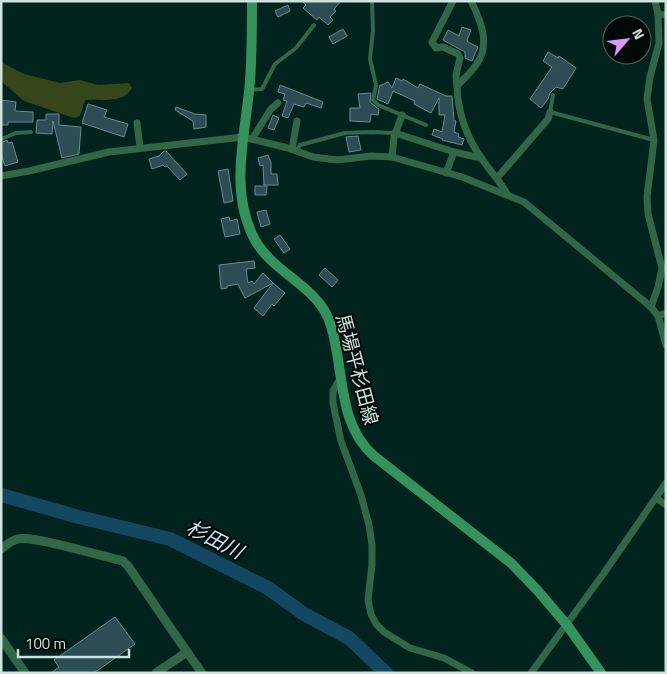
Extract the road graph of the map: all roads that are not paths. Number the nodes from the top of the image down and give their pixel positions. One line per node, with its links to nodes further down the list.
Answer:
1 (252, 1): 9 (main road, 馬場平杉田線)
2 (372, 1): 13 (lane)
3 (453, 1): 8 (street)
4 (471, 1): 8 (street)
5 (655, 1): 6 (street)
6 (662, 14): 21 (street)
7 (314, 25): 9 (lane)
8 (458, 86): 27 (street)
9 (249, 90): 19 (main road, 馬場平杉田線)
10 (552, 95): 12 (lane)
11 (278, 103): 19 (street)
12 (550, 112): 21 (lane); 31 (street)
13 (402, 115): 16 (lane); 18 (street)
14 (297, 121): 23 (street)
15 (137, 123): 22 (street)
16 (426, 124)
17 (31, 132): 20 (lane)
18 (395, 133): 23 (lane); 24 (street); 26 (street)
19 (248, 138): 22 (street); 23 (street); 37 (main road, 馬場平杉田線)
20 (1, 139)
21 (654, 140): 33 (street)
22 (140, 148): 28 (street)
23 (294, 150): 26 (street)
24 (454, 152): 27 (street); 29 (street)
25 (54, 155): 28 (street)
26 (392, 157): 29 (street)
27 (481, 158): 31 (street)
28 (54, 165): 30 (street)
29 (446, 172): 32 (street)
30 (2, 173)
31 (497, 178): 32 (street)
32 (507, 194): 33 (street)
33 (651, 308): 35 (street)
34 (666, 313): 35 (street)
35 (658, 316): 36 (street)
36 (666, 345)
37 (341, 377): 42 (main road, 馬場平杉田線); 48 (street)
38 (666, 483): 39 (street)
39 (656, 498): 40 (street); 42 (street)
40 (666, 505)
41 (1, 549): 44 (street)
42 (567, 625): 49 (street); 50 (main road, 馬場平杉田線)
43 (1, 638): 45 (street)
44 (187, 652): 46 (street); 47 (street)
45 (25, 673)
46 (156, 673)
47 (202, 673)
48 (472, 673)
49 (531, 673)
50 (601, 673)

